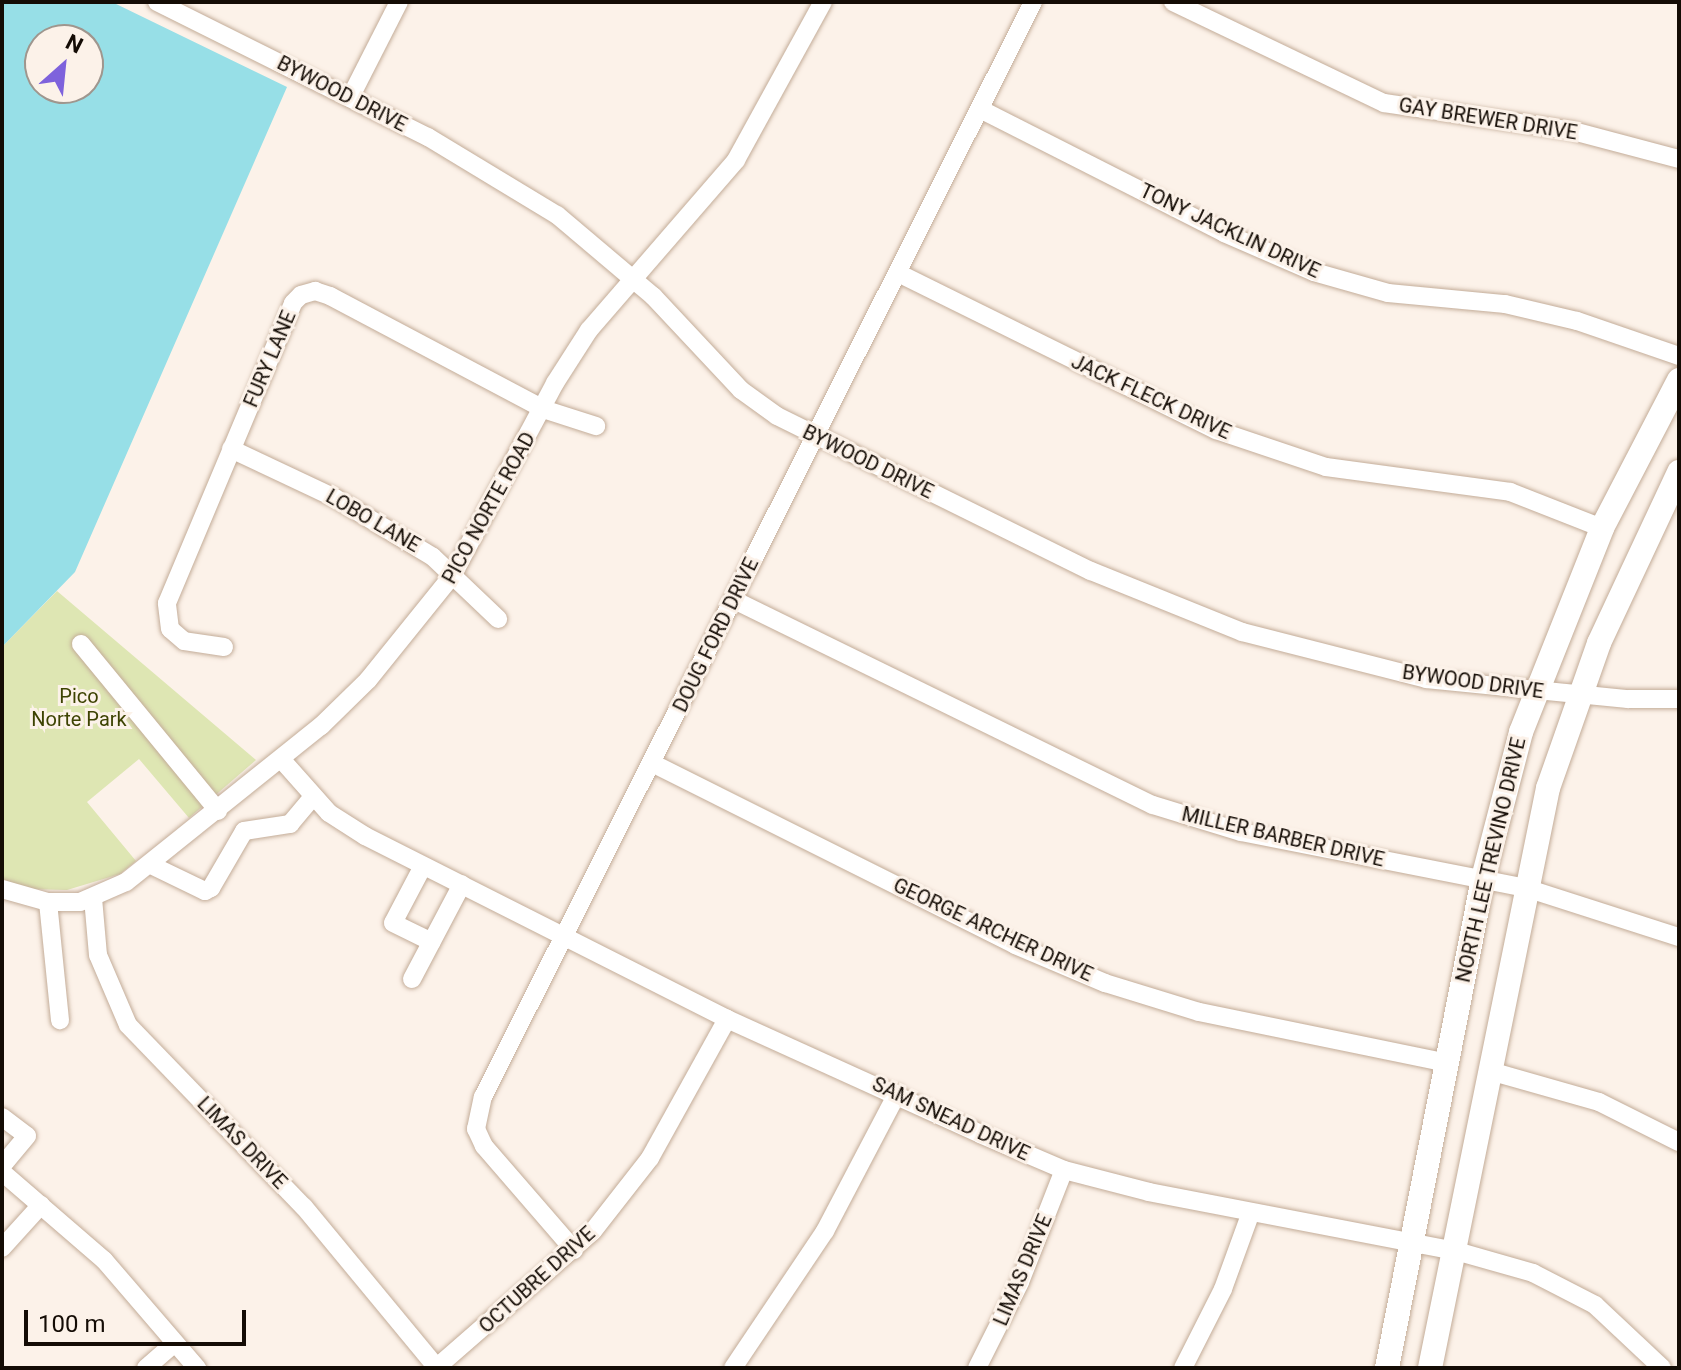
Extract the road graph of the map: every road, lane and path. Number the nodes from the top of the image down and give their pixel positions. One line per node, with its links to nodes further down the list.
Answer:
1 (157, 2): 6 (street, BYWOOD DRIVE)
2 (399, 2): 7 (street)
3 (823, 2): 11 (street, PICO NORTE ROAD)
4 (1033, 2): 8 (street, DOUG FORD DRIVE)
5 (1173, 2): 9 (street, GAY BREWER DRIVE)
6 (191, 10): 7 (street, BYWOOD DRIVE)
7 (350, 98): 11 (street, BYWOOD DRIVE)
8 (980, 109): 10 (street, DOUG FORD DRIVE); 12 (street, TONY JACKLIN DRIVE)
9 (1679, 159)
10 (898, 273): 16 (street, DOUG FORD DRIVE); 19 (street, JACK FLECK DRIVE)
11 (632, 279): 14 (street, PICO NORTE ROAD); 16 (street, BYWOOD DRIVE)
12 (1679, 356)
13 (1679, 380): 19 (main road, NORTH LEE TREVINO DRIVE)
14 (543, 409): 15 (street, FURY LANE); 17 (street, FURY LANE); 20 (street, PICO NORTE ROAD)
15 (596, 426)
16 (815, 436): 21 (street, DOUG FORD DRIVE); 25 (street, BYWOOD DRIVE)
17 (231, 449): 20 (street, LOBO LANE); 24 (street, FURY LANE)
18 (1678, 475): 26 (main road, NORTH LEE TREVINO DRIVE)
19 (1602, 528): 25 (main road, NORTH LEE TREVINO DRIVE)
20 (452, 576): 22 (street, LOBO LANE); 28 (street, PICO NORTE ROAD)
21 (734, 600): 29 (street, DOUG FORD DRIVE); 34 (street, MILLER BARBER DRIVE)
22 (498, 619)
23 (81, 644): 31 (street)
24 (224, 647)
25 (1535, 692): 26 (street, BYWOOD DRIVE); 34 (main road, NORTH LEE TREVINO DRIVE)
26 (1579, 695): 27 (street, BYWOOD DRIVE); 36 (main road, NORTH LEE TREVINO DRIVE)
27 (1679, 699)
28 (281, 759): 30 (street, SAM SNEAD DRIVE); 31 (street, PICO NORTE ROAD)
29 (652, 763): 40 (street, DOUG FORD DRIVE); 46 (street, GEORGE ARCHER DRIVE)
30 (313, 797): 32 (street); 33 (street, SAM SNEAD DRIVE)
31 (218, 811): 32 (street, PICO NORTE ROAD)
32 (151, 865): 38 (street, PICO NORTE ROAD)
33 (423, 866): 35 (street, SAM SNEAD DRIVE); 42 (street)
34 (1482, 882): 36 (street, MILLER BARBER DRIVE); 46 (main road, NORTH LEE TREVINO DRIVE)
35 (462, 884): 40 (street, SAM SNEAD DRIVE); 42 (street)
36 (1526, 888): 41 (street, MILLER BARBER DRIVE); 47 (main road, NORTH LEE TREVINO DRIVE)
37 (2, 889): 39 (street, PICO NORTE ROAD)
38 (93, 898): 39 (street, PICO NORTE ROAD); 62 (street, LIMAS DRIVE)
39 (48, 902): 45 (street)
40 (567, 936): 44 (street, SAM SNEAD DRIVE); 57 (street, DOUG FORD DRIVE)
41 (1679, 937)
42 (432, 942): 43 (street)
43 (412, 979)
44 (727, 1019): 48 (street, SAM SNEAD DRIVE); 57 (street, OCTUBRE DRIVE)
45 (60, 1020)
46 (1447, 1063): 55 (main road, NORTH LEE TREVINO DRIVE)
47 (1490, 1071): 50 (street); 58 (main road, NORTH LEE TREVINO DRIVE)
48 (897, 1094): 52 (street, SAM SNEAD DRIVE); 63 (street)
49 (2, 1117): 51 (street)
50 (1679, 1142)
51 (2, 1169): 53 (street)
52 (1064, 1170): 54 (street, SAM SNEAD DRIVE); 64 (street, LIMAS DRIVE)
53 (41, 1205): 56 (street); 59 (street)
54 (1250, 1215): 55 (street, SAM SNEAD DRIVE); 65 (street)
55 (1411, 1246): 58 (street, SAM SNEAD DRIVE); 66 (main road, NORTH LEE TREVINO DRIVE)
56 (2, 1248)
57 (574, 1250): 62 (street, OCTUBRE DRIVE)
58 (1456, 1251): 67 (main road, NORTH LEE TREVINO DRIVE); 68 (street, SAM SNEAD DRIVE)
59 (175, 1343): 60 (street); 61 (street)
60 (146, 1368)
61 (197, 1368)
62 (437, 1368)
63 (733, 1368)
64 (977, 1368)
65 (1183, 1368)
66 (1387, 1368)
67 (1430, 1368)
68 (1662, 1368)

